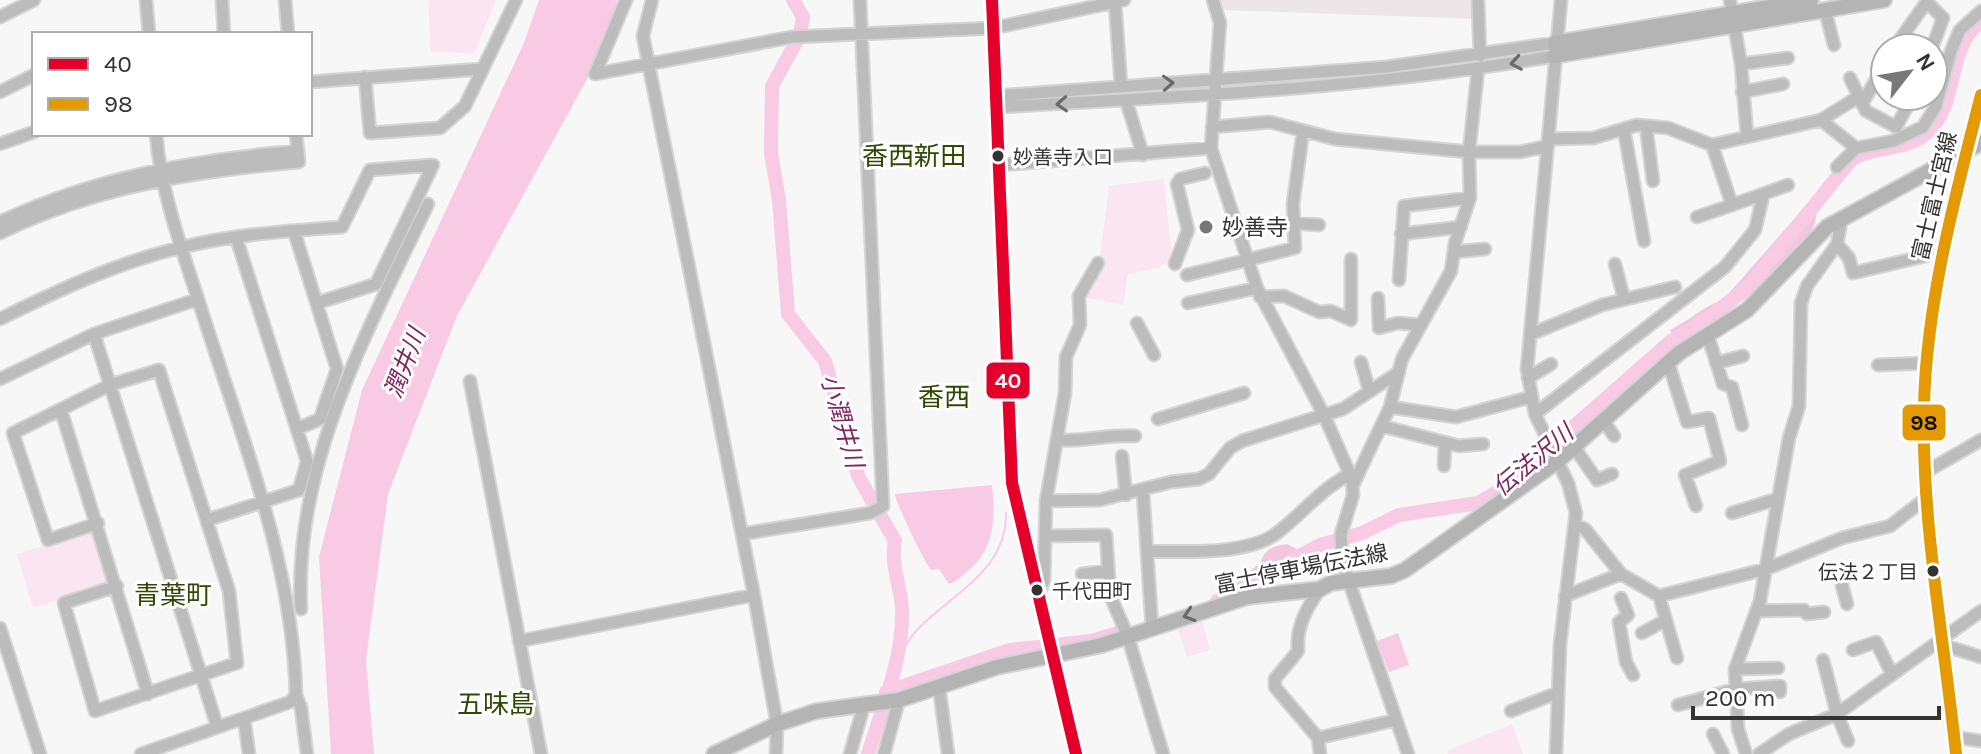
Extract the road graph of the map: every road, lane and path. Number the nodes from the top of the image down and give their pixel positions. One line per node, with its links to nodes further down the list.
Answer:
1 (34, 0): 20 (street)
2 (146, 0): 22 (street)
3 (222, 0): 23 (street)
4 (285, 0): 24 (street)
5 (516, 0): 34 (street)
6 (626, 0): 33 (street)
7 (652, 0): 33 (street)
8 (860, 0): 27 (street)
9 (992, 0): 21 (street)
10 (1213, 0): 42 (street)
11 (1478, 0): 30 (street)
12 (1561, 0): 29 (street)
13 (1811, 0): 19 (main road)
14 (1884, 0): 17 (main road)
15 (1120, 1): 21 (street); 41 (street)
16 (1928, 1): 25 (street); 26 (street)
17 (1825, 10): 19 (main road); 28 (street)
18 (1981, 11): 65 (street)
19 (1732, 13): 29 (main road); 32 (street)
20 (0, 17)
21 (994, 28): 27 (street); 49 (street)
22 (149, 32)
23 (224, 32)
24 (288, 32)
25 (1906, 32)
26 (1938, 32)
27 (863, 34): 33 (street); 165 (street)
28 (1834, 45)
29 (1555, 50): 30 (street); 35 (street, one-way to 35); 60 (street)
30 (1480, 56): 42 (street)
31 (1788, 58): 32 (street)
32 (1741, 64): 45 (street)
33 (650, 65): 165 (street)
34 (482, 69): 37 (street); 37 (street)
35 (1478, 69): 42 (street); 66 (street)
36 (32, 76): 44 (street)
37 (365, 77): 39 (street)
38 (1850, 78): 48 (street)
39 (312, 82)
40 (1783, 84): 45 (street)
41 (1121, 86): 42 (street, one-way to 42); 49 (street)
42 (1215, 87): 47 (street); 53 (street)
43 (1869, 88): 48 (street)
44 (0, 92)
45 (1742, 92): 57 (street)
46 (1981, 95): 63 (main road, 富士富士宮線)
47 (1126, 100): 49 (street, one-way to 49); 67 (street)
48 (1860, 101): 50 (street); 51 (street)
49 (997, 102): 68 (street)
50 (1904, 112)
51 (1821, 120): 57 (street); 65 (street)
52 (1646, 126): 54 (street); 62 (street); 72 (street)
53 (1212, 127): 55 (street); 64 (street)
54 (1624, 130): 60 (street); 88 (street)
55 (1303, 131): 66 (street); 81 (street)
56 (32, 133): 61 (street)
57 (1747, 135): 62 (street)
58 (156, 136): 71 (street)
59 (296, 136): 71 (street)
60 (1548, 142): 66 (street); 114 (street)
61 (0, 144)
62 (1712, 145): 77 (street)
63 (1974, 146): 79 (main road, 富士停車場伝法線); 93 (main road, 富士富士宮線)
64 (1211, 148): 67 (street); 70 (street)
65 (1856, 148): 69 (street)
66 (1469, 152): 75 (street)
67 (1143, 155): 68 (street)
68 (999, 165): 179 (street)
69 (1837, 167)
70 (1212, 171): 94 (street); 97 (street)
71 (160, 174): 80 (street); 85 (street); 90 (street)
72 (1653, 181)
73 (1788, 185): 74 (street)
74 (1763, 196): 77 (street); 134 (street)
75 (1470, 198): 83 (street); 86 (street)
76 (428, 204): 182 (street)
77 (1732, 205): 78 (street)
78 (1697, 217)
79 (1842, 217): 89 (street); 115 (main road, 富士停車場伝法線)
80 (0, 222)
81 (1294, 223): 82 (street); 94 (street)
82 (1319, 225)
83 (1461, 227): 86 (street); 92 (street)
84 (294, 231): 87 (street); 108 (street); 108 (street)
85 (0, 233)
86 (1401, 234): 102 (street)
87 (236, 237): 90 (street); 140 (street)
88 (1644, 241)
89 (1837, 244): 93 (street); 156 (street)
90 (181, 247): 106 (street); 110 (street)
91 (1485, 249): 92 (street)
92 (1454, 252): 112 (street)
93 (1942, 252): 121 (main road, 富士富士宮線)
94 (1246, 259): 99 (street); 104 (street)
95 (1351, 259): 101 (street)
96 (1098, 263): 143 (street)
97 (1175, 264)
98 (1615, 264): 107 (street)
99 (1187, 275)
100 (1364, 275): 101 (street)
101 (1351, 276): 104 (street)
102 (1399, 280)
103 (1675, 287): 107 (street)
104 (1258, 293): 109 (street); 135 (street)
105 (1378, 298): 112 (street)
106 (198, 299): 113 (street); 159 (street)
107 (1624, 299): 114 (street)
108 (317, 303): 140 (street)
109 (1188, 303)
110 (0, 319)
111 (1137, 323): 116 (street)
112 (1421, 325): 124 (street)
113 (94, 334): 126 (street); 128 (street)
114 (1531, 334): 125 (street)
115 (1708, 336): 119 (main road, 富士停車場伝法線); 120 (street)
116 (1154, 355)
117 (1743, 356): 120 (street)
118 (1361, 362): 129 (street)
119 (1668, 362): 137 (main road, 富士停車場伝法線); 160 (street)
120 (1716, 363): 138 (street)
121 (1927, 363): 123 (street); 151 (main road, 富士富士宮線)
122 (1551, 364): 125 (street)
123 (1878, 365)
124 (1399, 372): 129 (street); 132 (street)
125 (1528, 378): 131 (street)
126 (0, 379)
127 (470, 381): 191 (street)
128 (110, 385): 133 (street); 162 (street); 201 (street)
129 (1369, 390): 135 (street)
130 (1244, 393): 136 (street)
131 (1531, 397): 132 (street); 134 (street)
132 (1390, 407): 139 (street)
133 (61, 410): 163 (street); 163 (street)
134 (1535, 414): 149 (street)
135 (1324, 415): 153 (street); 154 (street)
136 (1158, 419)
137 (1603, 420): 142 (street); 147 (main road, 富士停車場伝法線)
138 (1742, 425)
139 (1382, 426): 145 (street); 153 (street)
140 (297, 429): 159 (street)
141 (1135, 436): 143 (street)
142 (1614, 436)
143 (1058, 440): 158 (street)
144 (1981, 440): 151 (street)
145 (1445, 443): 146 (street); 150 (street)
146 (1483, 444)
147 (1574, 447): 149 (main road, 富士停車場伝法線); 152 (street)
148 (1122, 456): 155 (street)
149 (1556, 458): 164 (street); 172 (main road, 富士停車場伝法線)
150 (1444, 466)
151 (1924, 473): 157 (main road, 富士富士宮線)
152 (1612, 474)
153 (1352, 479): 167 (street); 172 (street)
154 (1143, 492): 155 (street); 167 (street)
155 (1126, 495): 158 (street)
156 (1777, 499): 161 (street); 168 (street)
157 (1925, 499): 168 (street); 192 (main road, 富士富士宮線)
158 (1046, 501): 166 (street)
159 (262, 503): 162 (street); 208 (street)
160 (1696, 506)
161 (1732, 513)
162 (207, 520): 201 (street)
163 (98, 523): 174 (street)
164 (1576, 525): 171 (street); 177 (street)
165 (742, 534): 176 (street)
166 (1046, 536): 169 (street); 179 (street)
167 (1148, 551): 187 (street)
168 (1766, 569): 178 (street); 183 (street)
169 (1108, 571): 170 (street); 189 (street)
170 (1082, 574)
171 (1621, 574): 177 (street); 178 (street)
172 (1347, 581): 175 (main road, 富士停車場伝法線); 214 (street)
173 (1842, 585): 181 (street)
174 (117, 586): 207 (street); 207 (street)
175 (1320, 589): 187 (main road, 富士停車場伝法線, one-way to 187); 219 (street)
176 (754, 595): 191 (street); 215 (street)
177 (1565, 596): 206 (street)
178 (1659, 596): 186 (street)
179 (1038, 597): 194 (street)
180 (1621, 598): 202 (street)
181 (1847, 604)
182 (301, 609)
183 (1756, 611): 185 (street); 199 (street)
184 (1981, 611): 192 (street)
185 (1824, 612)
186 (1666, 620): 190 (street); 196 (street)
187 (1151, 624): 189 (main road, 富士停車場伝法線)
188 (0, 628): 223 (street)
189 (1125, 633): 194 (main road, 富士停車場伝法線); 234 (street)
190 (1642, 633)
191 (519, 641): 227 (street)
192 (1942, 642): 195 (street); 200 (street); 218 (main road, 富士富士宮線)
193 (1853, 650): 200 (street)
194 (1050, 654): 203 (main road, 富士停車場伝法線); 233 (street)
195 (1981, 657)
196 (1677, 658)
197 (1823, 660): 212 (street)
198 (1778, 668): 199 (street)
199 (1735, 669): 204 (street)
200 (1892, 674): 212 (street)
201 (202, 675): 207 (street); 216 (street)
202 (1633, 675)
203 (939, 687): 209 (main road, 富士停車場伝法線); 232 (street)
204 (1736, 689): 205 (street); 210 (street); 239 (street)
205 (1780, 692)
206 (1557, 693): 211 (street); 237 (street)
207 (148, 694)
208 (296, 695): 213 (street); 226 (street)
209 (883, 702): 215 (main road, 富士停車場伝法線); 230 (street); 231 (street)
210 (1678, 705)
211 (1511, 711)
212 (1837, 714): 220 (street); 240 (street)
213 (244, 718): 216 (street); 225 (street)
214 (1396, 720): 219 (street); 236 (street)
215 (777, 724): 228 (main road, 富士停車場伝法線); 229 (street)
216 (217, 726): 222 (street)
217 (1713, 734): 238 (street)
218 (1954, 737): 221 (street); 241 (main road, 富士富士宮線)
219 (1318, 738): 235 (street)
220 (1848, 741)
221 (1981, 741)
222 (155, 752): 224 (street)
223 (40, 754)
224 (141, 754)
225 (249, 754)
226 (307, 754)
227 (541, 754)
228 (714, 754)
229 (776, 754)
230 (850, 754)
231 (884, 754)
232 (948, 754)
233 (1076, 754)
234 (1163, 754)
235 (1320, 754)
236 (1408, 754)
237 (1556, 754)
238 (1723, 754)
239 (1746, 754)
240 (1759, 754)
241 (1956, 754)

